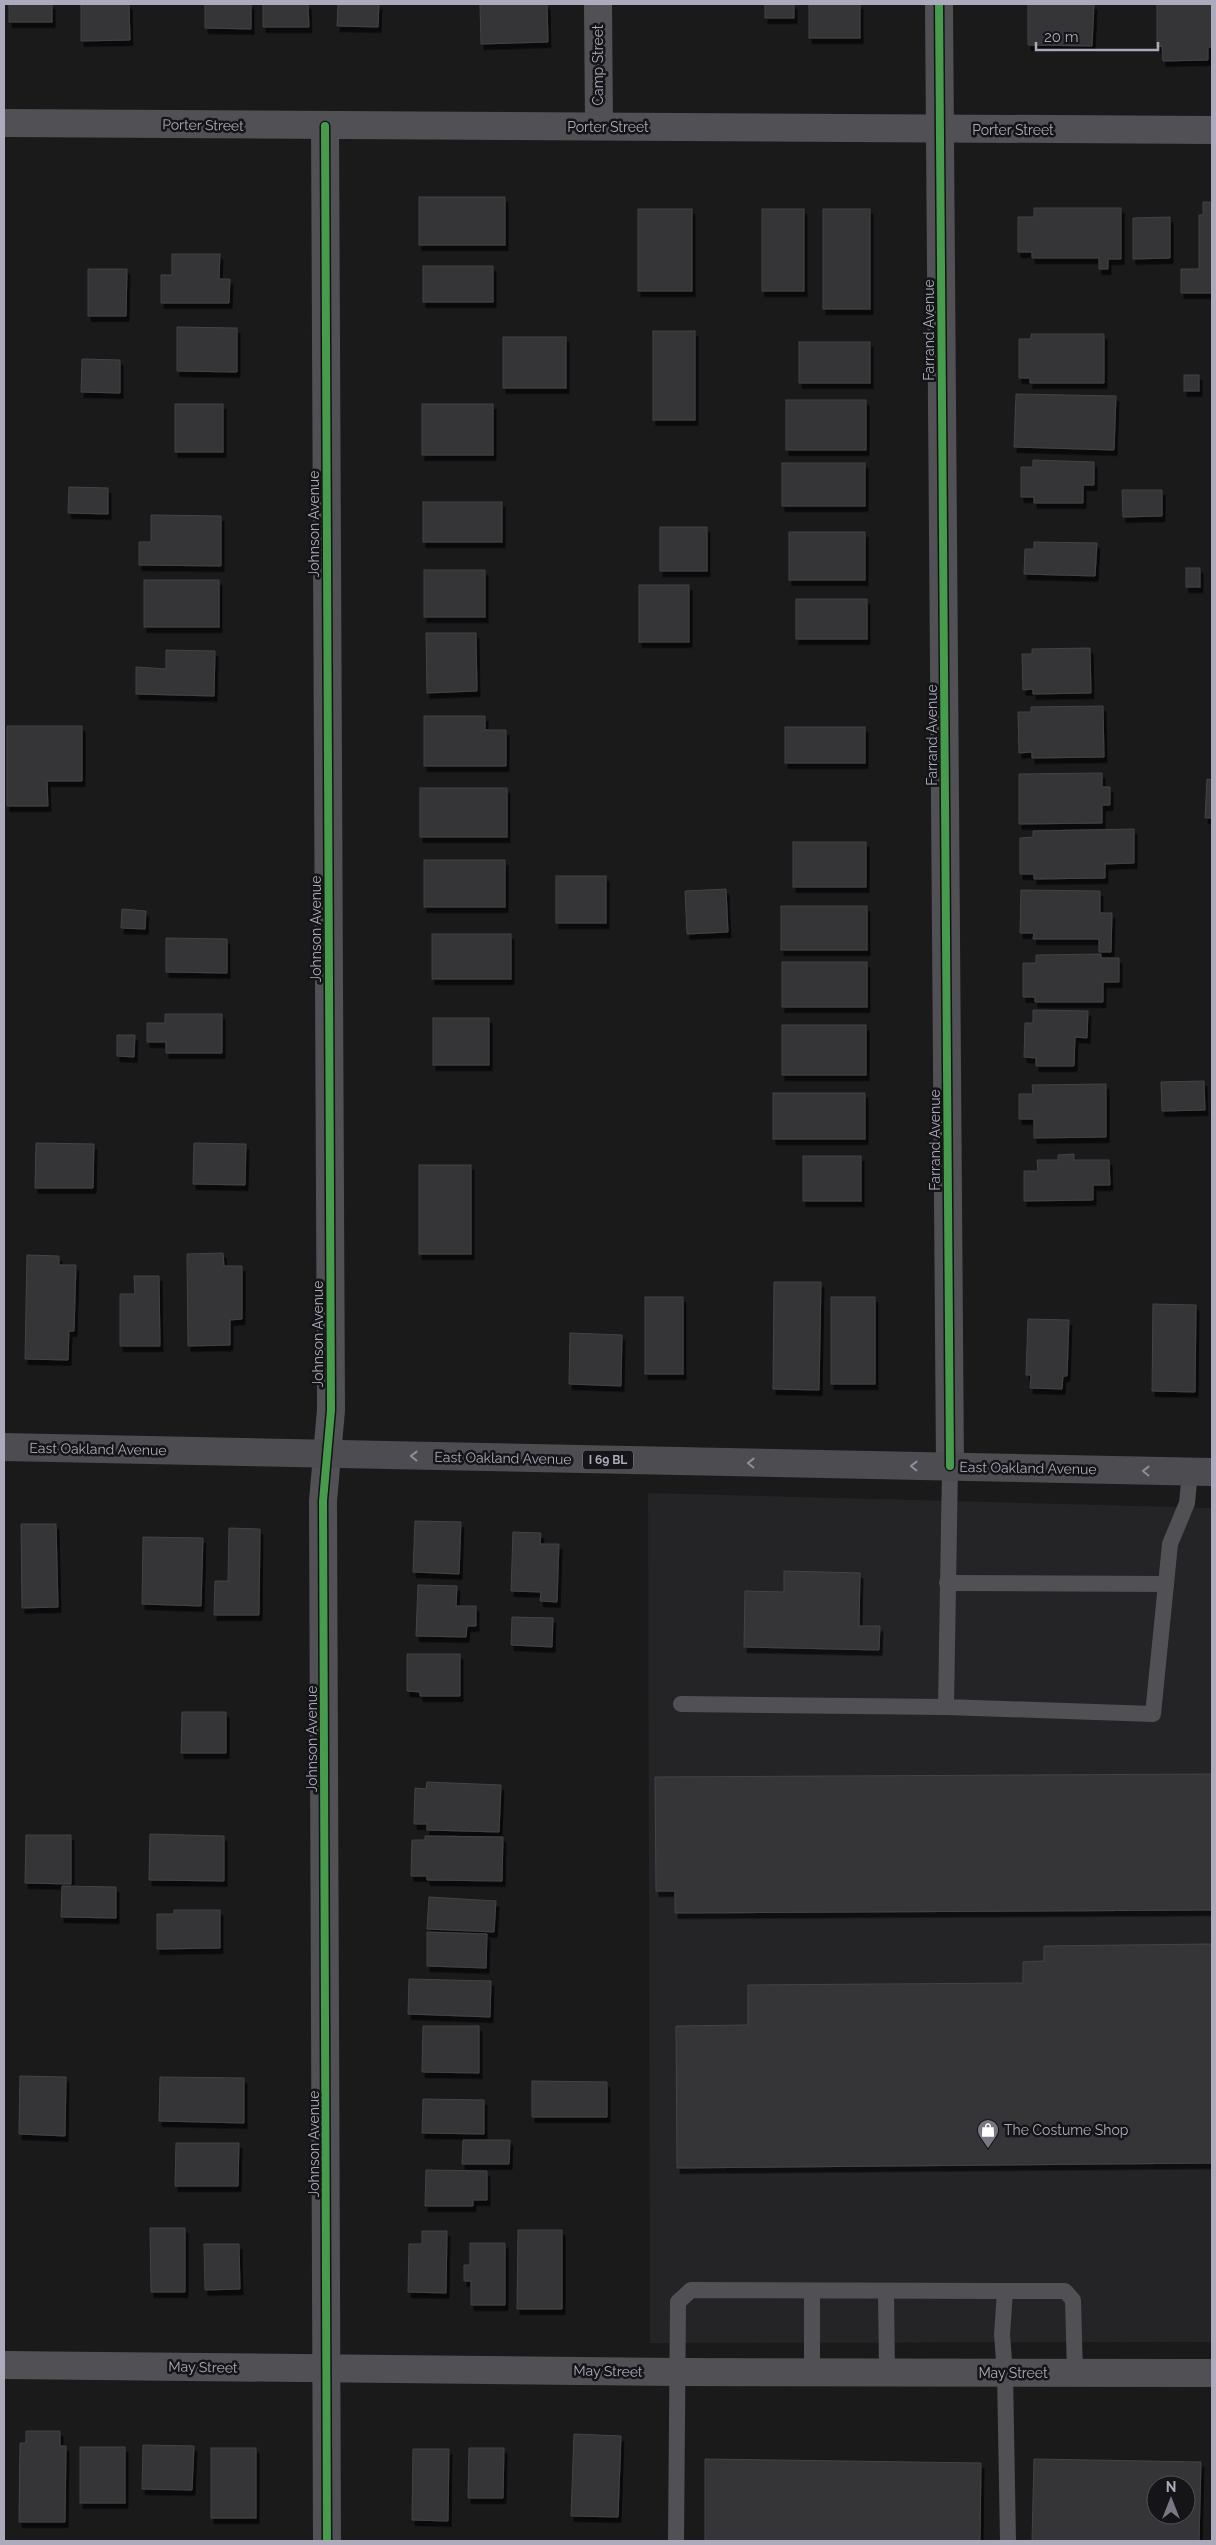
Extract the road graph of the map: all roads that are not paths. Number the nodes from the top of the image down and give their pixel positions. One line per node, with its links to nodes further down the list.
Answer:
1 (598, 4): 5 (street, Camp Street)
2 (939, 4): 6 (street, Farrand Avenue)
3 (4, 123): 4 (street, Porter Street)
4 (325, 126): 5 (street, Porter Street); 9 (street, Johnson Avenue)
5 (599, 126): 6 (street, Porter Street)
6 (940, 130): 7 (street, Porter Street); 10 (street, Farrand Avenue)
7 (1212, 130)
8 (4, 1446): 9 (main road, East Oakland Avenue / I 69 BL)
9 (328, 1454): 10 (main road, East Oakland Avenue / I 69 BL, one-way to 9); 20 (street, Johnson Avenue)
10 (950, 1466): 11 (main road, East Oakland Avenue / I 69 BL, one-way to 10); 12 (lane)
11 (1201, 1472): 13 (lane)
12 (947, 1583): 13 (lane); 15 (lane)
13 (1166, 1584): 15 (lane)
14 (681, 1704): 15 (lane)
15 (946, 1707)
16 (812, 2291): 17 (lane); 21 (lane); 22 (lane)
17 (886, 2291): 18 (lane); 23 (lane)
18 (1005, 2291): 24 (lane); 25 (lane)
19 (4, 2365): 20 (street, May Street)
20 (327, 2369): 21 (street, May Street); 27 (street, Johnson Avenue)
21 (676, 2372): 22 (street, May Street); 28 (lane)
22 (812, 2372): 23 (street, May Street)
23 (887, 2372): 24 (street, May Street)
24 (1005, 2373): 25 (street, May Street); 29 (lane)
25 (1075, 2373): 26 (street, May Street)
26 (1212, 2373)
27 (327, 2541)
28 (676, 2541)
29 (1008, 2541)

